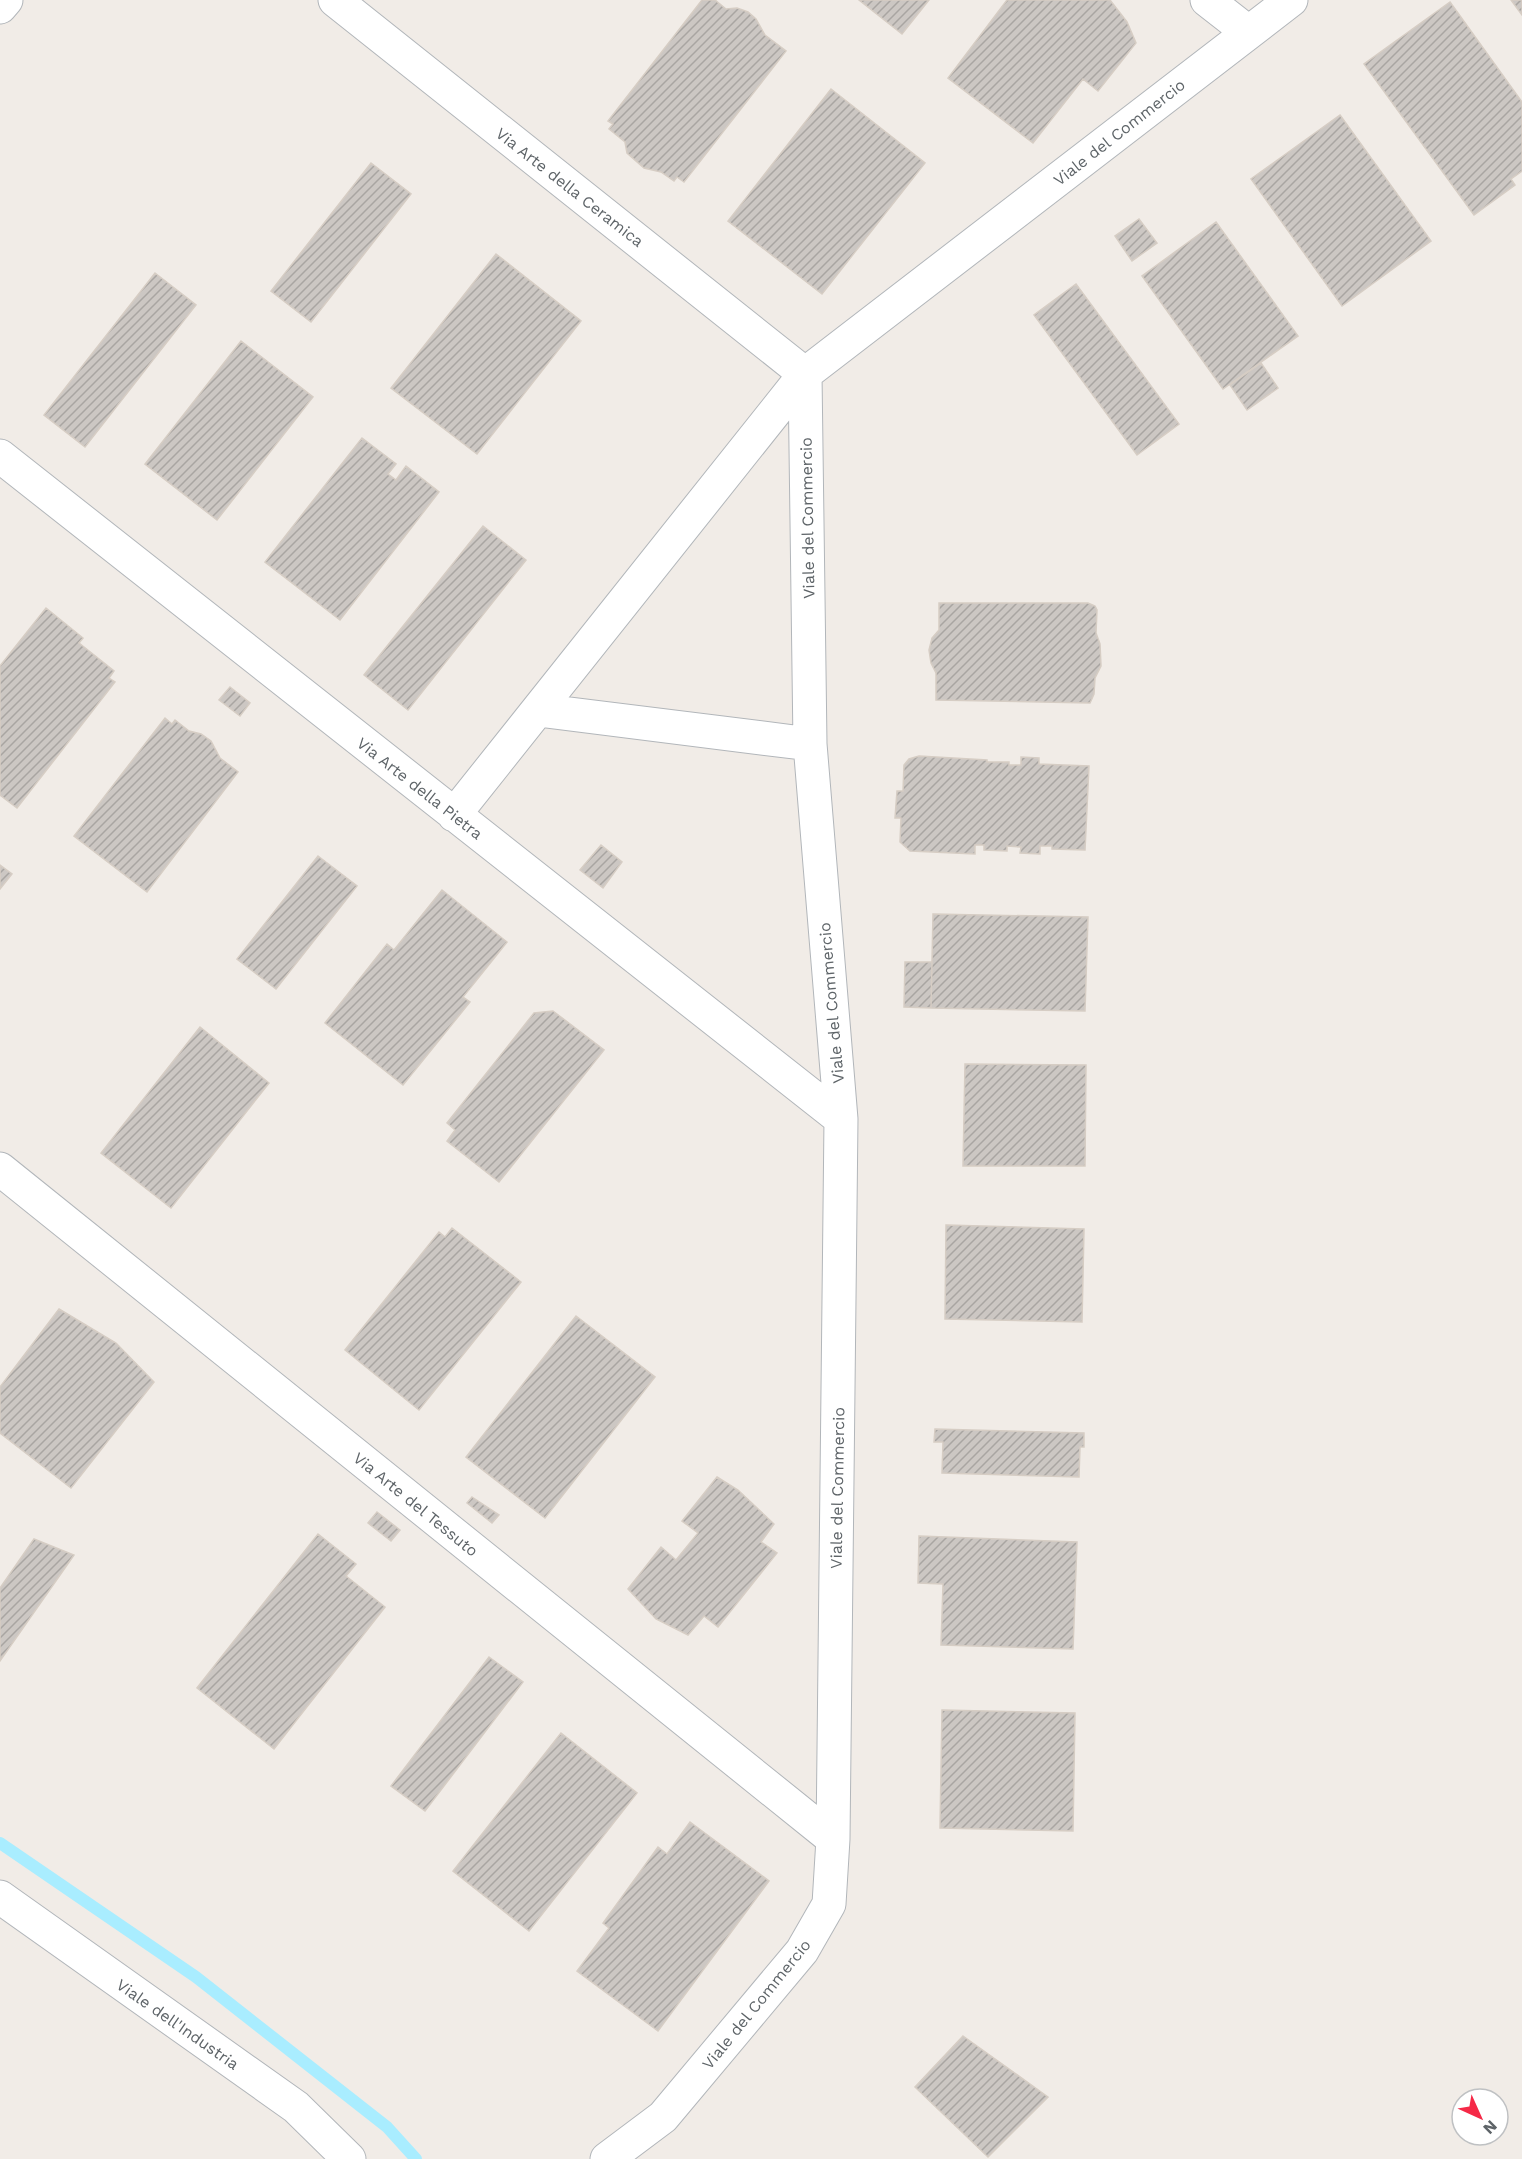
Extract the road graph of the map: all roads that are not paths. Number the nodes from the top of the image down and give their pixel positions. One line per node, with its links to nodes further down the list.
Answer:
1 (6, 0): 5 (street)
2 (335, 0): 7 (street, Via Arte della Ceramica)
3 (1207, 0): 6 (street)
4 (1291, 0): 6 (street, Viale del Commercio)
5 (0, 7)
6 (1248, 32): 7 (street, Viale del Commercio)
7 (805, 374): 9 (street); 10 (street, Viale del Commercio)
8 (0, 456): 11 (street, Via Arte della Pietra)
9 (538, 710): 10 (street); 11 (street)
10 (810, 744): 12 (street, Viale del Commercio)
11 (454, 815): 12 (street, Via Arte della Pietra)
12 (841, 1119): 14 (street, Viale del Commercio)
13 (0, 1169): 14 (street, Via Arte del Tessuto)
14 (833, 1839): 17 (street, Viale del Commercio)
15 (0, 1897): 16 (street, Viale dell'Industria)
16 (349, 2159)
17 (607, 2159)

